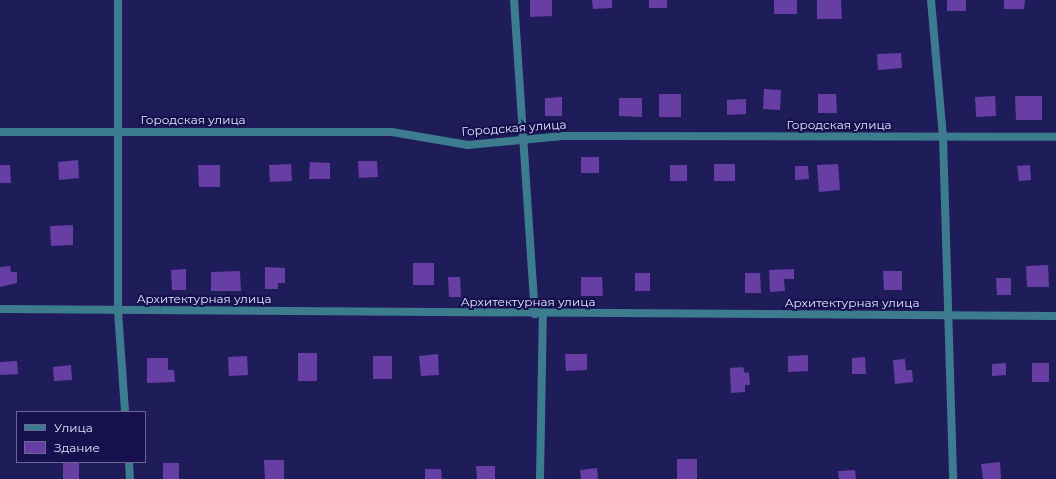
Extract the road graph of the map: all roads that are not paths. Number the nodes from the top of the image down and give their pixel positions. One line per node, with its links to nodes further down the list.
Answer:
1 (118, 0): 5 (street)
2 (514, 0): 8 (street)
3 (931, 0): 6 (street)
4 (0, 132): 5 (street, Городская улица)
5 (119, 132): 8 (street, Городская улица); 10 (street)
6 (943, 137): 7 (street, Городская улица); 8 (street, Городская улица); 12 (street)
7 (1056, 137)
8 (525, 139): 11 (street)
9 (0, 309): 10 (street, Архитектурная улица)
10 (118, 311): 11 (street, Архитектурная улица); 14 (street)
11 (539, 314): 12 (street, Архитектурная улица); 17 (street)
12 (950, 315): 13 (street, Архитектурная улица); 18 (street)
13 (1056, 316)
14 (125, 411)
15 (129, 463): 16 (street)
16 (130, 479)
17 (540, 479)
18 (953, 479)

